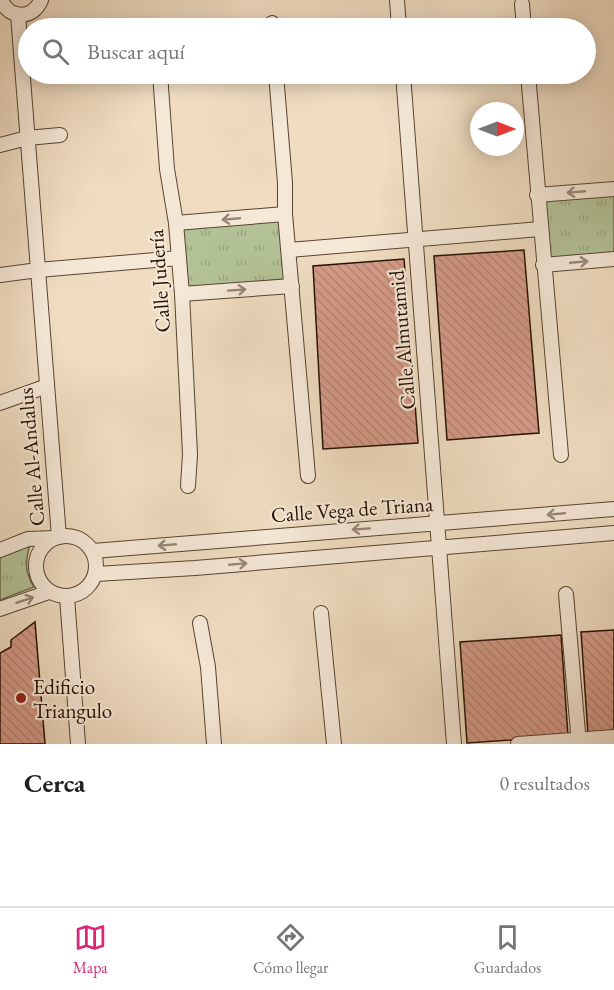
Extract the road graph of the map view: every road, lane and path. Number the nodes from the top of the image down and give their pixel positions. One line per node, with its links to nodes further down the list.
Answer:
1 (1, 0): 5 (street)
2 (41, 0): 5 (street)
3 (397, 0): 7 (street)
4 (522, 4): 8 (street)
5 (18, 15): 6 (street, Calle Al-Andalus)
6 (18, 18)
7 (398, 18)
8 (523, 18)
9 (23, 84): 15 (street, Calle Al-Andalus)
10 (161, 84): 20 (street, Calle Judería)
11 (277, 84): 19 (street)
12 (404, 84): 22 (street, Calle Almutamid)
13 (529, 84): 18 (street)
14 (60, 135): 15 (street)
15 (27, 138): 16 (street); 27 (street, Calle Al-Andalus)
16 (0, 145)
17 (614, 189): 18 (street, one-way to 18)
18 (537, 195): 21 (street)
19 (285, 214): 20 (street, one-way to 20); 23 (street)
20 (177, 223): 24 (street, Calle Judería)
21 (540, 230): 22 (street); 26 (street)
22 (415, 240): 23 (street); 37 (street, Calle Almutamid)
23 (289, 250): 29 (street)
24 (179, 258): 27 (street); 30 (street, Calle Judería)
25 (614, 259): 26 (street, one-way to 25)
26 (543, 265): 33 (street)
27 (38, 270): 28 (street); 31 (street, Calle Al-Andalus)
28 (0, 275)
29 (292, 286): 30 (street, one-way to 29); 34 (street)
30 (182, 294): 35 (street, Calle Judería)
31 (47, 386): 32 (street); 39 (street, Calle Al-Andalus)
32 (0, 403)
33 (561, 456)
34 (308, 476)
35 (188, 486)
36 (614, 509): 37 (street, Calle Vega de Triana, one-way to 37)
37 (438, 524): 40 (street, Calle Almutamid); 42 (street, Calle Vega de Triana, one-way to 42)
38 (614, 533): 40 (street, Calle Vega de Triana)
39 (57, 537): 41 (street); 42 (street); 44 (street)
40 (439, 546): 43 (street, Calle Vega de Triana, one-way to 40); 55 (street, Calle Almutamid)
41 (0, 550)
42 (93, 551): 43 (street)
43 (96, 574): 46 (street)
44 (49, 591): 46 (street); 47 (street, one-way to 44)
45 (566, 594): 51 (street)
46 (67, 597): 52 (street)
47 (0, 609)
48 (321, 614): 54 (street)
49 (200, 623): 53 (street)
50 (614, 737): 51 (street)
51 (578, 743): 56 (street)
52 (78, 744)
53 (214, 744)
54 (334, 744)
55 (454, 744)
56 (519, 744)

